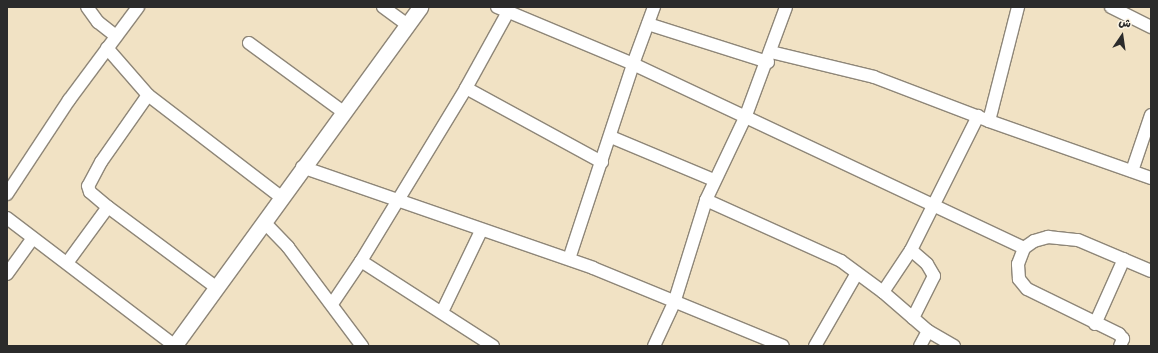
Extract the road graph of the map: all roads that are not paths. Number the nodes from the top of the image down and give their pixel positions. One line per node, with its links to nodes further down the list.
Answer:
1 (87, 7): 13 (street)
2 (138, 7): 13 (street)
3 (383, 7): 10 (street)
4 (420, 7): 10 (street)
5 (654, 7): 11 (street)
6 (786, 7): 16 (street)
7 (1018, 7): 24 (street)
8 (1111, 7): 12 (street)
9 (503, 10): 17 (street); 18 (street)
10 (406, 24): 20 (street)
11 (648, 24): 16 (street); 17 (street)
12 (1151, 26)
13 (116, 36): 15 (street)
14 (249, 43): 20 (street)
15 (106, 48): 19 (street); 31 (street)
16 (769, 57): 22 (street); 23 (street)
17 (633, 64): 23 (street); 25 (street)
18 (466, 88): 26 (street); 34 (street)
19 (148, 95): 32 (street); 35 (street)
20 (342, 111): 27 (street)
21 (1151, 115): 28 (street)
22 (978, 116): 24 (street); 36 (street)
23 (745, 118): 30 (street); 36 (street)
24 (989, 122): 28 (street)
25 (611, 137): 26 (street); 30 (street)
26 (602, 162): 44 (street)
27 (302, 167): 32 (street); 34 (street)
28 (1132, 171): 29 (street)
29 (1151, 178)
30 (714, 180): 33 (street)
31 (7, 194)
32 (282, 198): 38 (street)
33 (706, 200): 48 (street); 52 (street)
34 (397, 201): 39 (street); 45 (street)
35 (108, 207): 46 (street); 50 (street)
36 (932, 207): 41 (street); 42 (street)
37 (7, 218): 40 (street)
38 (264, 222): 50 (street); 53 (street)
39 (481, 231): 44 (street); 54 (street)
40 (33, 238): 46 (street); 49 (street)
41 (1024, 248): 43 (street); 56 (street)
42 (911, 250): 51 (street); 55 (street)
43 (1124, 259): 47 (street); 56 (street)
44 (569, 260): 52 (street)
45 (361, 261): 53 (street); 54 (street)
46 (67, 263): 58 (street)
47 (1151, 271)
48 (857, 273): 51 (street); 63 (street)
49 (7, 274)
50 (217, 288): 58 (street)
51 (883, 292): 55 (street)
52 (674, 303): 61 (street); 62 (street)
53 (332, 304): 59 (street)
54 (442, 312): 60 (street)
55 (914, 318): 57 (street)
56 (1096, 324): 66 (street)
57 (928, 331): 64 (street); 65 (street)
58 (175, 346)
59 (362, 346)
60 (493, 346)
61 (654, 346)
62 (783, 346)
63 (815, 346)
64 (920, 346)
65 (954, 346)
66 (1120, 346)

